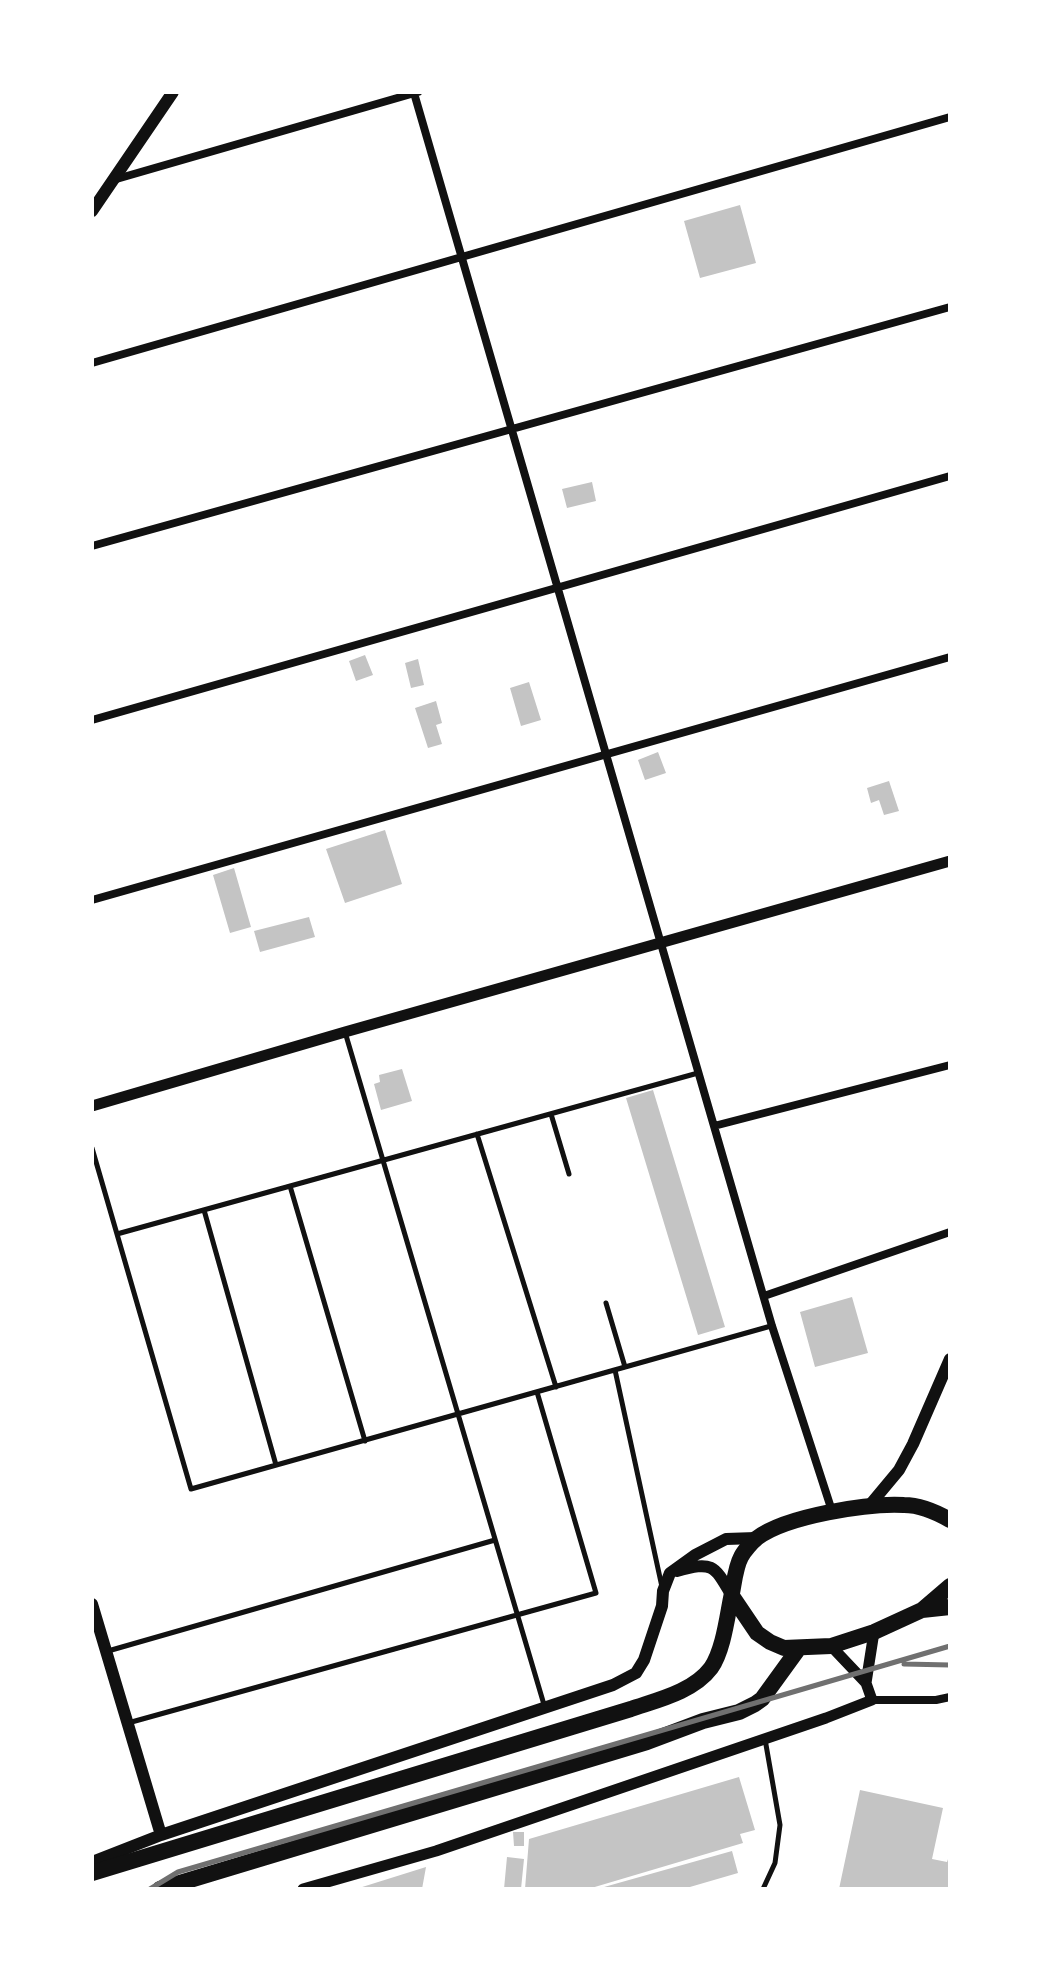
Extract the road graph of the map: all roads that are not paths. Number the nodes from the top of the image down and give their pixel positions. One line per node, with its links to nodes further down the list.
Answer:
1 (173, 92): 4 (main road)
2 (416, 93): 4 (street); 6 (street)
3 (950, 117): 6 (street)
4 (113, 180): 5 (main road)
5 (93, 208)
6 (461, 257): 8 (street); 9 (street)
7 (950, 307): 9 (street)
8 (92, 363)
9 (512, 429): 11 (street); 12 (street)
10 (950, 476): 12 (street)
11 (92, 546)
12 (557, 587): 14 (street); 15 (street)
13 (950, 657): 15 (street)
14 (92, 720)
15 (606, 754): 17 (street); 18 (street)
16 (950, 861): 18 (street)
17 (92, 900)
18 (661, 942): 19 (street); 21 (street)
19 (345, 1032): 22 (street); 27 (lane)
20 (950, 1065): 24 (street)
21 (699, 1073): 23 (lane); 24 (street)
22 (92, 1106)
23 (551, 1113): 25 (lane); 28 (lane)
24 (714, 1126): 33 (street)
25 (477, 1134): 27 (lane); 39 (lane)
26 (92, 1148): 32 (lane)
27 (383, 1160): 29 (lane); 41 (lane)
28 (569, 1174)
29 (290, 1186): 30 (lane); 42 (lane)
30 (204, 1210): 32 (lane); 43 (lane)
31 (950, 1232): 33 (street)
32 (117, 1234): 43 (lane)
33 (764, 1296): 35 (street)
34 (606, 1303): 37 (lane)
35 (772, 1326): 37 (lane); 45 (street)
36 (950, 1359): 44 (main road)
37 (625, 1367): 38 (lane)
38 (615, 1370): 39 (lane); 51 (lane)
39 (556, 1387): 40 (lane)
40 (537, 1392): 41 (lane); 56 (lane)
41 (458, 1414): 42 (lane); 48 (lane)
42 (365, 1441): 43 (lane)
43 (276, 1465)
44 (869, 1506): 45 (highway); 46 (highway)
45 (832, 1511): 47 (highway)
46 (950, 1520)
47 (756, 1538): 49 (main road); 52 (highway)
48 (495, 1540): 56 (lane); 60 (lane)
49 (670, 1573): 51 (main road); 52 (main road)
50 (950, 1586): 55 (highway)
51 (663, 1591): 64 (main road)
52 (732, 1596): 59 (highway); 69 (highway)
53 (92, 1604): 60 (main road)
54 (950, 1607): 55 (highway)
55 (922, 1610): 57 (highway)
56 (517, 1615): 64 (lane); 65 (lane)
57 (874, 1632): 58 (highway); 61 (street)
58 (831, 1646): 59 (highway); 61 (street)
59 (799, 1648): 70 (highway)
60 (105, 1651): 65 (main road)
61 (866, 1683): 63 (street)
62 (950, 1697): 63 (street)
63 (872, 1700): 66 (street)
64 (546, 1709): 67 (main road)
65 (127, 1723): 67 (main road)
66 (764, 1738): 71 (street); 72 (lane)
67 (161, 1835): 68 (main road)
68 (92, 1862)
69 (92, 1873)
70 (160, 1889)
71 (303, 1889)
72 (763, 1889)

